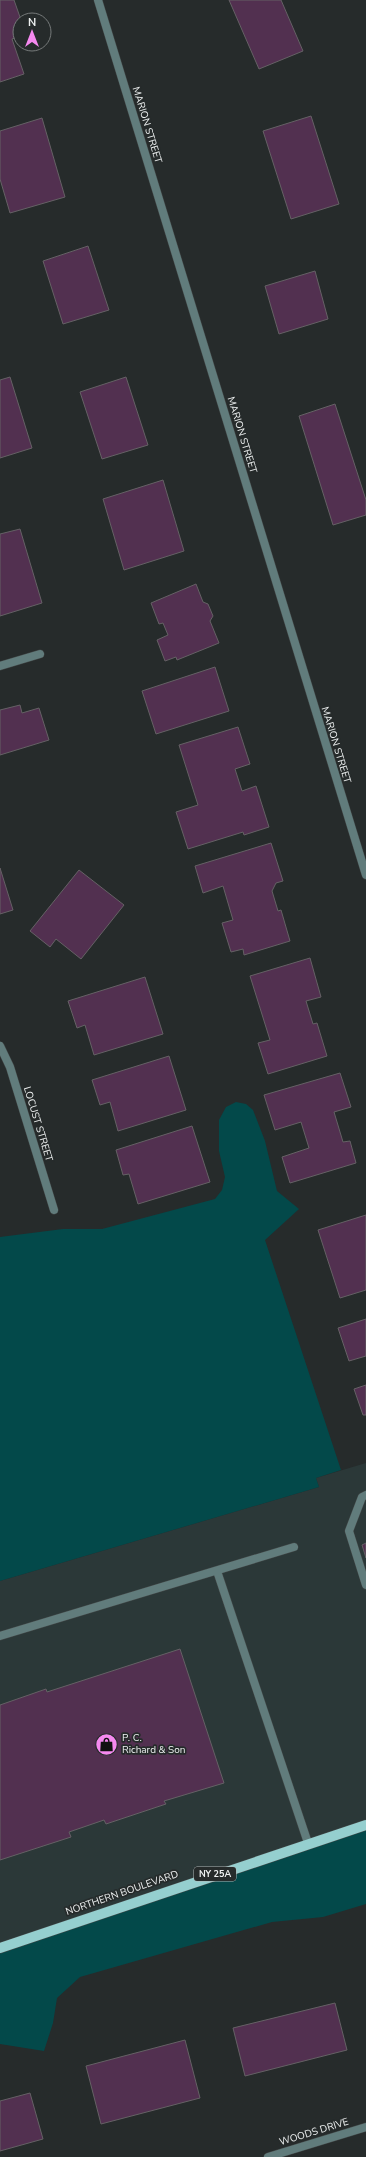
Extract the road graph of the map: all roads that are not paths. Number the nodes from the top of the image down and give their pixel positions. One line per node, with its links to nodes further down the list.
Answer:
1 (98, 0): 4 (street, MARION STREET)
2 (40, 654): 3 (street)
3 (0, 666)
4 (366, 875)
5 (0, 1046): 6 (street, LOCUST STREET)
6 (54, 1210)
7 (366, 1496): 10 (street)
8 (294, 1547): 9 (street)
9 (217, 1571): 11 (street); 13 (street)
10 (366, 1586)
11 (0, 1636)
12 (366, 1825): 13 (main road, NORTHERN BOULEVARD / NY 25A)
13 (308, 1842): 14 (main road, NORTHERN BOULEVARD / NY 25A)
14 (0, 1948)
15 (366, 2127): 16 (street, WOODS DRIVE)
16 (268, 2157)

